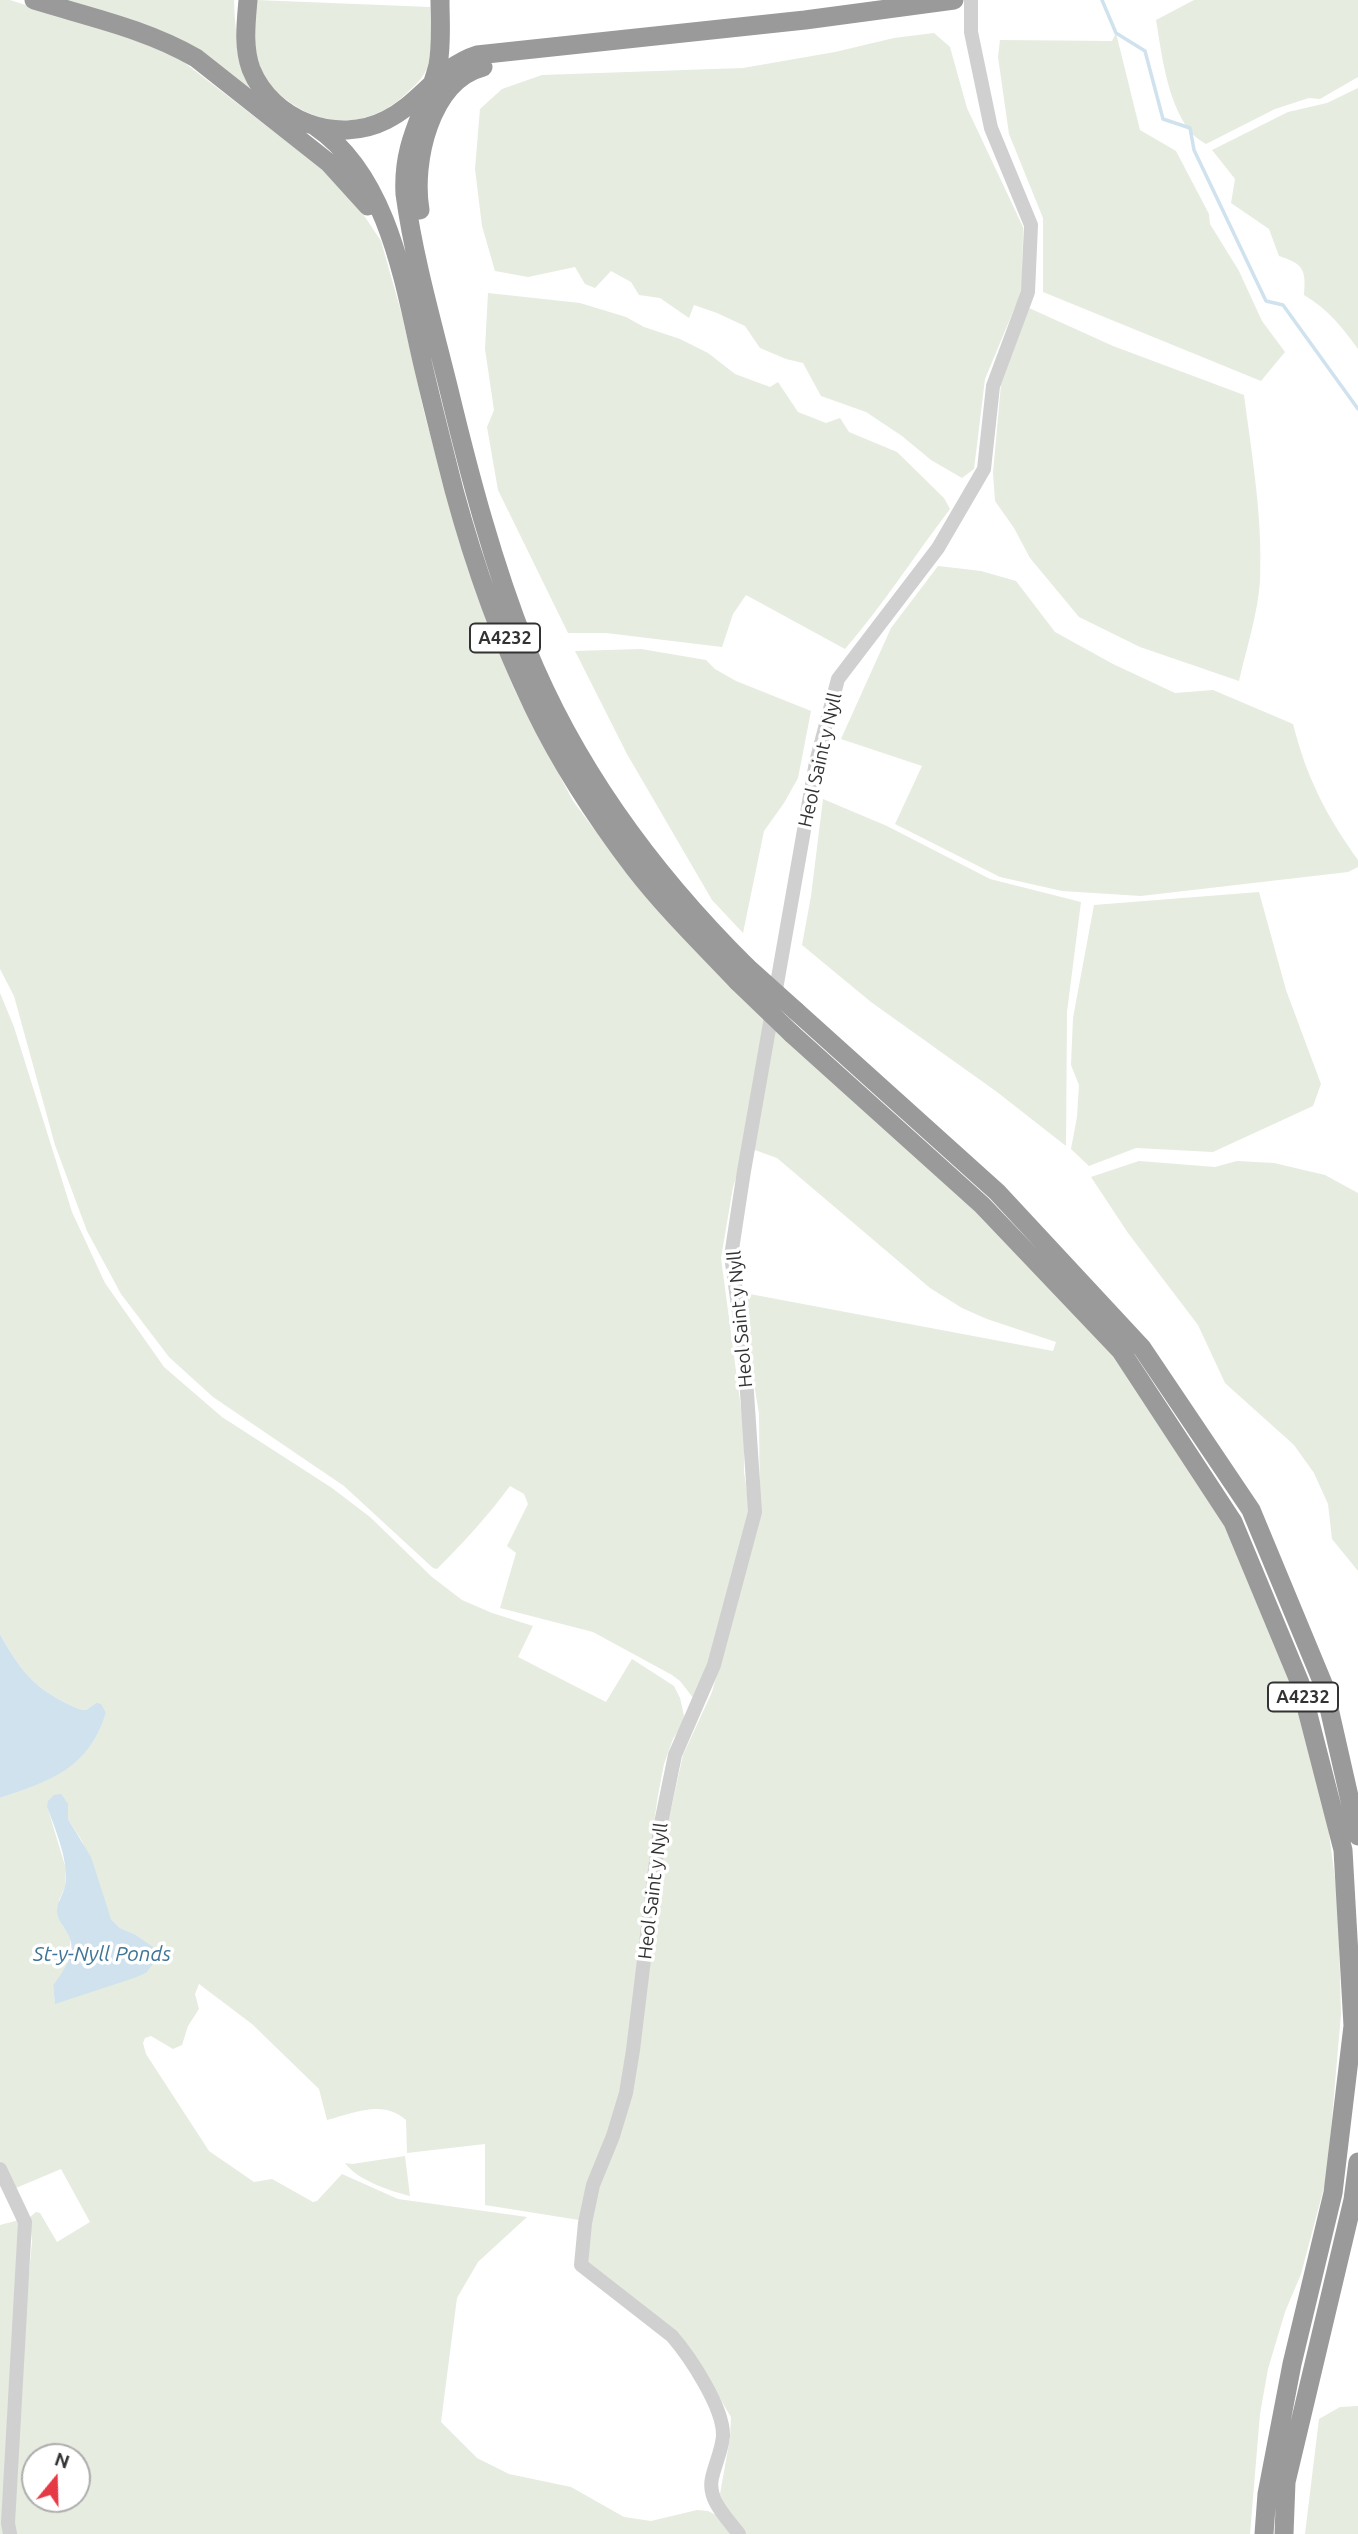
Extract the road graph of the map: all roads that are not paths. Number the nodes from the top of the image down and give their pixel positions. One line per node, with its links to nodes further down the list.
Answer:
1 (34, 0): 7 (highway)
2 (248, 0): 9 (highway)
3 (440, 0): 8 (highway)
4 (971, 0): 18 (street, Heol Saint y Nyll)
5 (948, 1): 6 (highway)
6 (750, 26): 8 (highway); 12 (highway)
7 (210, 68): 9 (highway); 11 (highway)
8 (431, 84): 10 (highway); 12 (highway, A4232)
9 (286, 112): 10 (highway)
10 (316, 127): 11 (highway, A4232)
11 (389, 235): 13 (highway, A4232)
12 (470, 475): 13 (highway, A4232)
13 (743, 975): 14 (highway, A4232, bridge); 19 (highway, A4232, bridge)
14 (1358, 1836)
15 (1358, 2162): 20 (highway)
16 (0, 2169): 17 (street)
17 (10, 2534)
18 (739, 2534)
19 (1264, 2534)
20 (1284, 2534)

